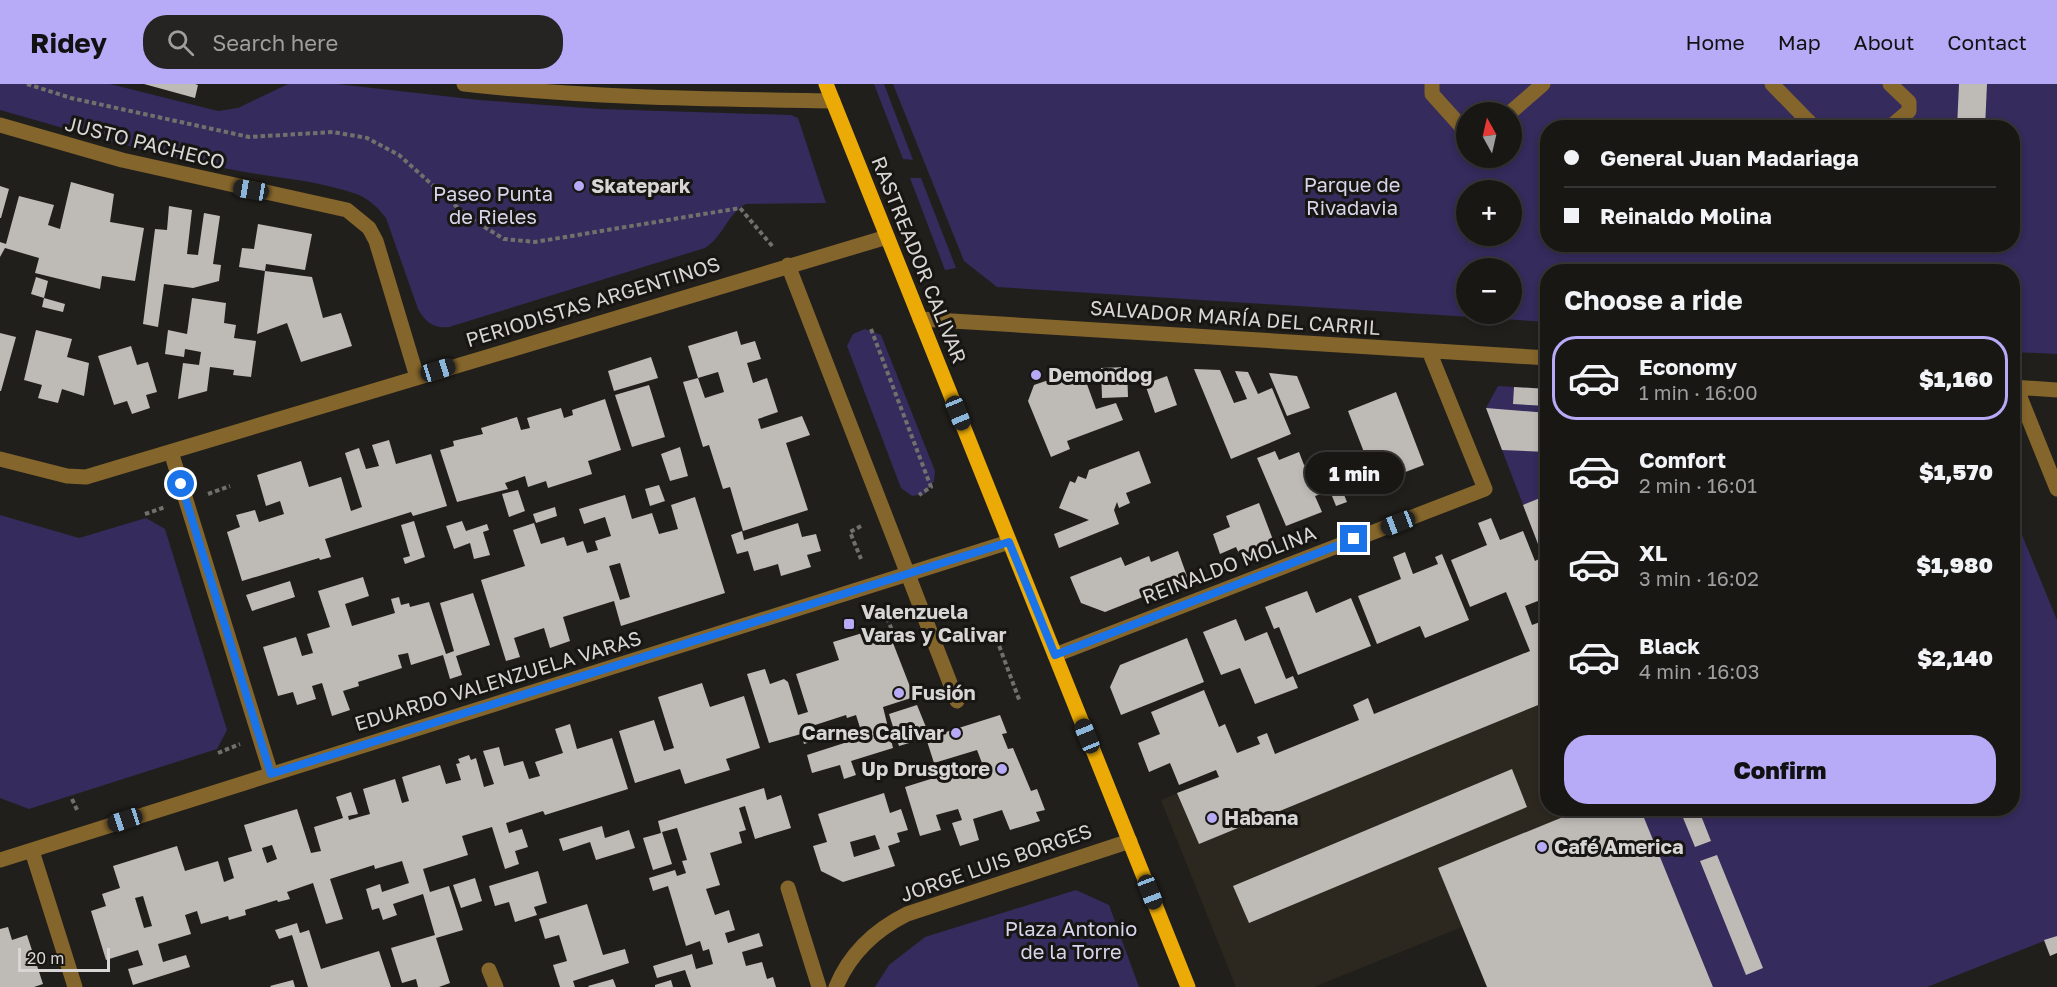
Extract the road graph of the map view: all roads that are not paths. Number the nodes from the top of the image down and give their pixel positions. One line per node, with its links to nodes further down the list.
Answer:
1 (464, 84): 7 (street)
2 (826, 84): 7 (main road, RASTREADOR CALIVAR)
3 (1432, 84): 11 (street)
4 (1542, 84): 8 (street)
5 (1772, 84): 9 (street)
6 (1890, 84): 10 (street)
7 (832, 101): 13 (main road, RASTREADOR CALIVAR)
8 (1522, 102)
9 (1807, 120)
10 (1899, 120)
11 (1456, 121)
12 (0, 126): 18 (street, JUSTO PACHECO)
13 (887, 237): 14 (street, PERIODISTAS ARGENTINOS); 15 (main road, RASTREADOR CALIVAR)
14 (788, 265): 18 (street, PERIODISTAS ARGENTINOS); 26 (street)
15 (920, 319): 16 (street, SALVADOR MARÍA DEL CARRIL); 25 (main road, RASTREADOR CALIVAR)
16 (1429, 351): 17 (street, SALVADOR MARÍA DEL CARRIL); 27 (street, REINALDO MOLINA)
17 (1540, 358)
18 (417, 377): 22 (street, PERIODISTAS ARGENTINOS)
19 (2020, 387): 20 (street)
20 (2057, 390)
21 (2020, 401): 24 (street)
22 (171, 452): 23 (street, PERIODISTAS ARGENTINOS); 29 (street)
23 (0, 459)
24 (2057, 489)
25 (1009, 542): 26 (street, EDUARDO VALENZUELA VARAS); 27 (main road, RASTREADOR CALIVAR)
26 (907, 574): 28 (street); 29 (street, EDUARDO VALENZUELA VARAS)
27 (1055, 655): 30 (main road, RASTREADOR CALIVAR)
28 (957, 701)
29 (271, 774): 31 (street, EDUARDO VALENZUELA VARAS)
30 (1130, 841): 38 (street, JORGE LUIS BORGES); 39 (main road, RASTREADOR CALIVAR)
31 (32, 851): 32 (street, EDUARDO VALENZUELA VARAS); 35 (street)
32 (0, 860)
33 (788, 888): 37 (street)
34 (489, 970): 36 (street)
35 (75, 987)
36 (496, 987)
37 (819, 987)
38 (836, 987)
39 (1188, 987)

